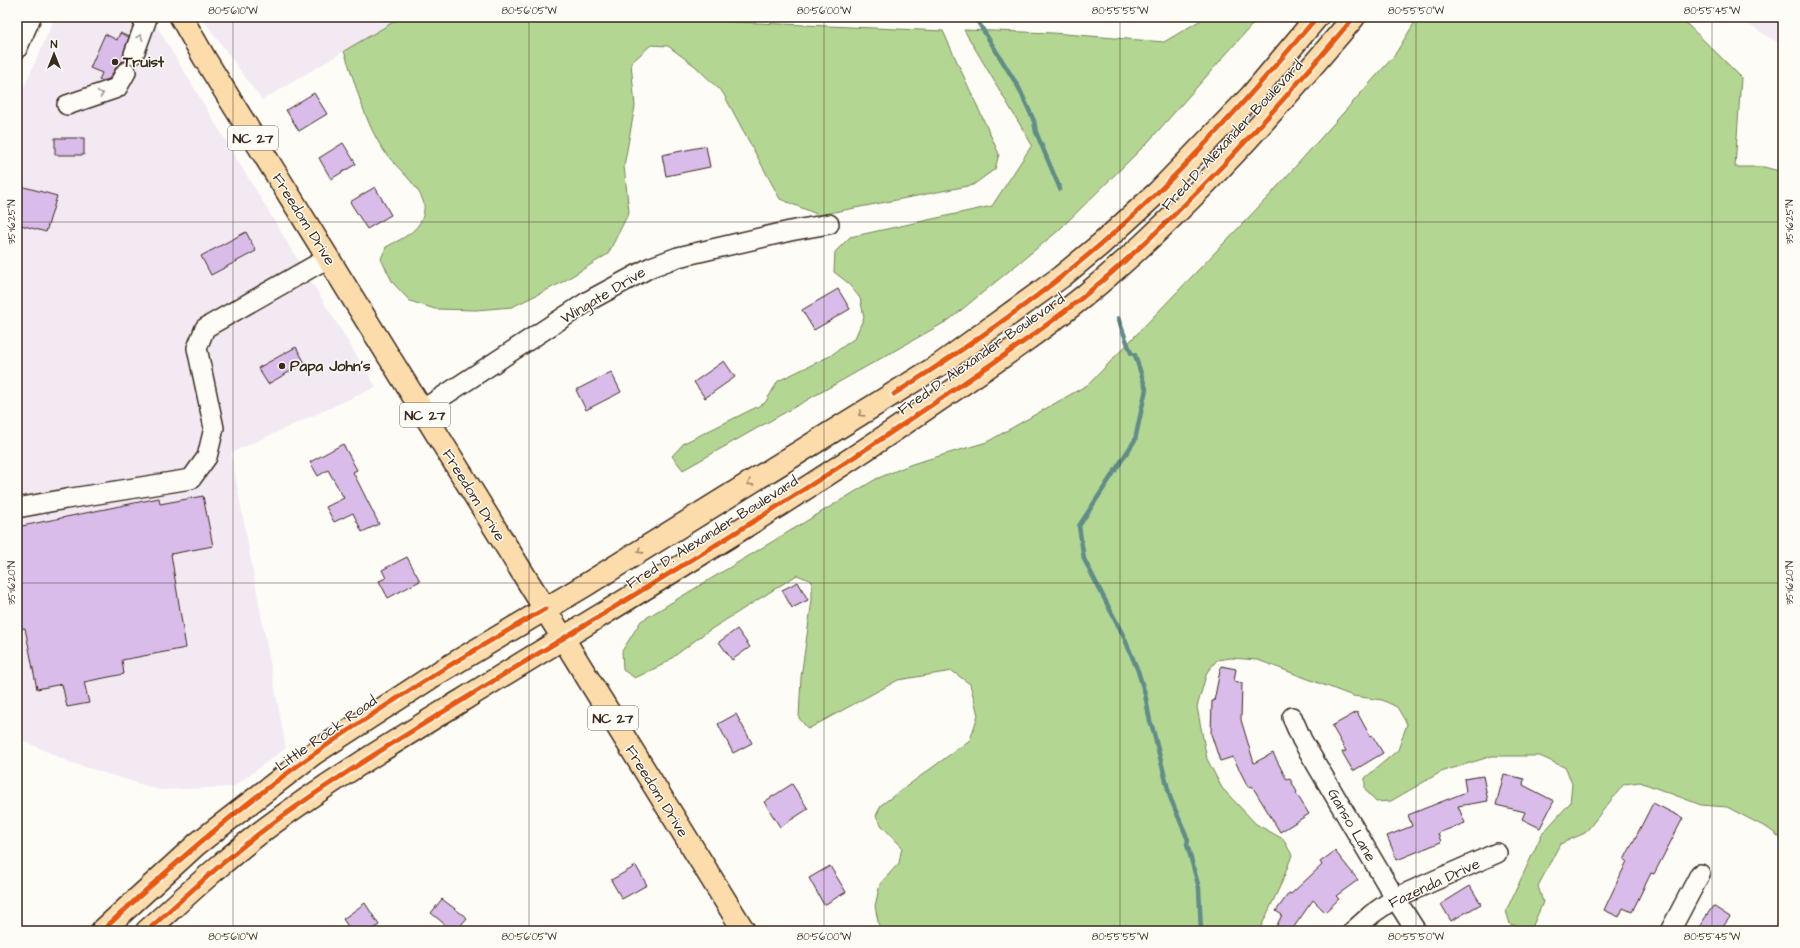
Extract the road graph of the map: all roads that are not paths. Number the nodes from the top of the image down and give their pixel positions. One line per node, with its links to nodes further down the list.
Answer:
1 (31, 17): 6 (street)
2 (181, 17): 11 (main road, Freedom Drive / NC 27)
3 (1317, 17): 14 (main road, Fred D. Alexander Boulevard, one-way to 14)
4 (1354, 17): 15 (main road, Fred D. Alexander Boulevard)
5 (146, 21): 7 (street, one-way to 5)
6 (17, 49)
7 (134, 54)
8 (126, 72): 9 (street, one-way to 8)
9 (66, 105)
10 (829, 224): 12 (street, Wingate Drive)
11 (328, 258): 12 (main road, Freedom Drive / NC 27); 13 (street)
12 (422, 410): 14 (main road, Freedom Drive / NC 27)
13 (17, 508)
14 (545, 608): 15 (main road, Freedom Drive / NC 27); 20 (main road, Little Rock Road)
15 (563, 638): 21 (main road); 22 (main road, Freedom Drive / NC 27)
16 (1292, 717): 19 (street, Ganso Lane)
17 (1497, 853): 19 (street, Fazenda Drive)
18 (1700, 874): 25 (street)
19 (1395, 898): 23 (street, Fazenda Drive); 24 (street, Ganso Lane)
20 (102, 931)
21 (147, 931)
22 (744, 931)
23 (1354, 931)
24 (1416, 931)
25 (1670, 931)

